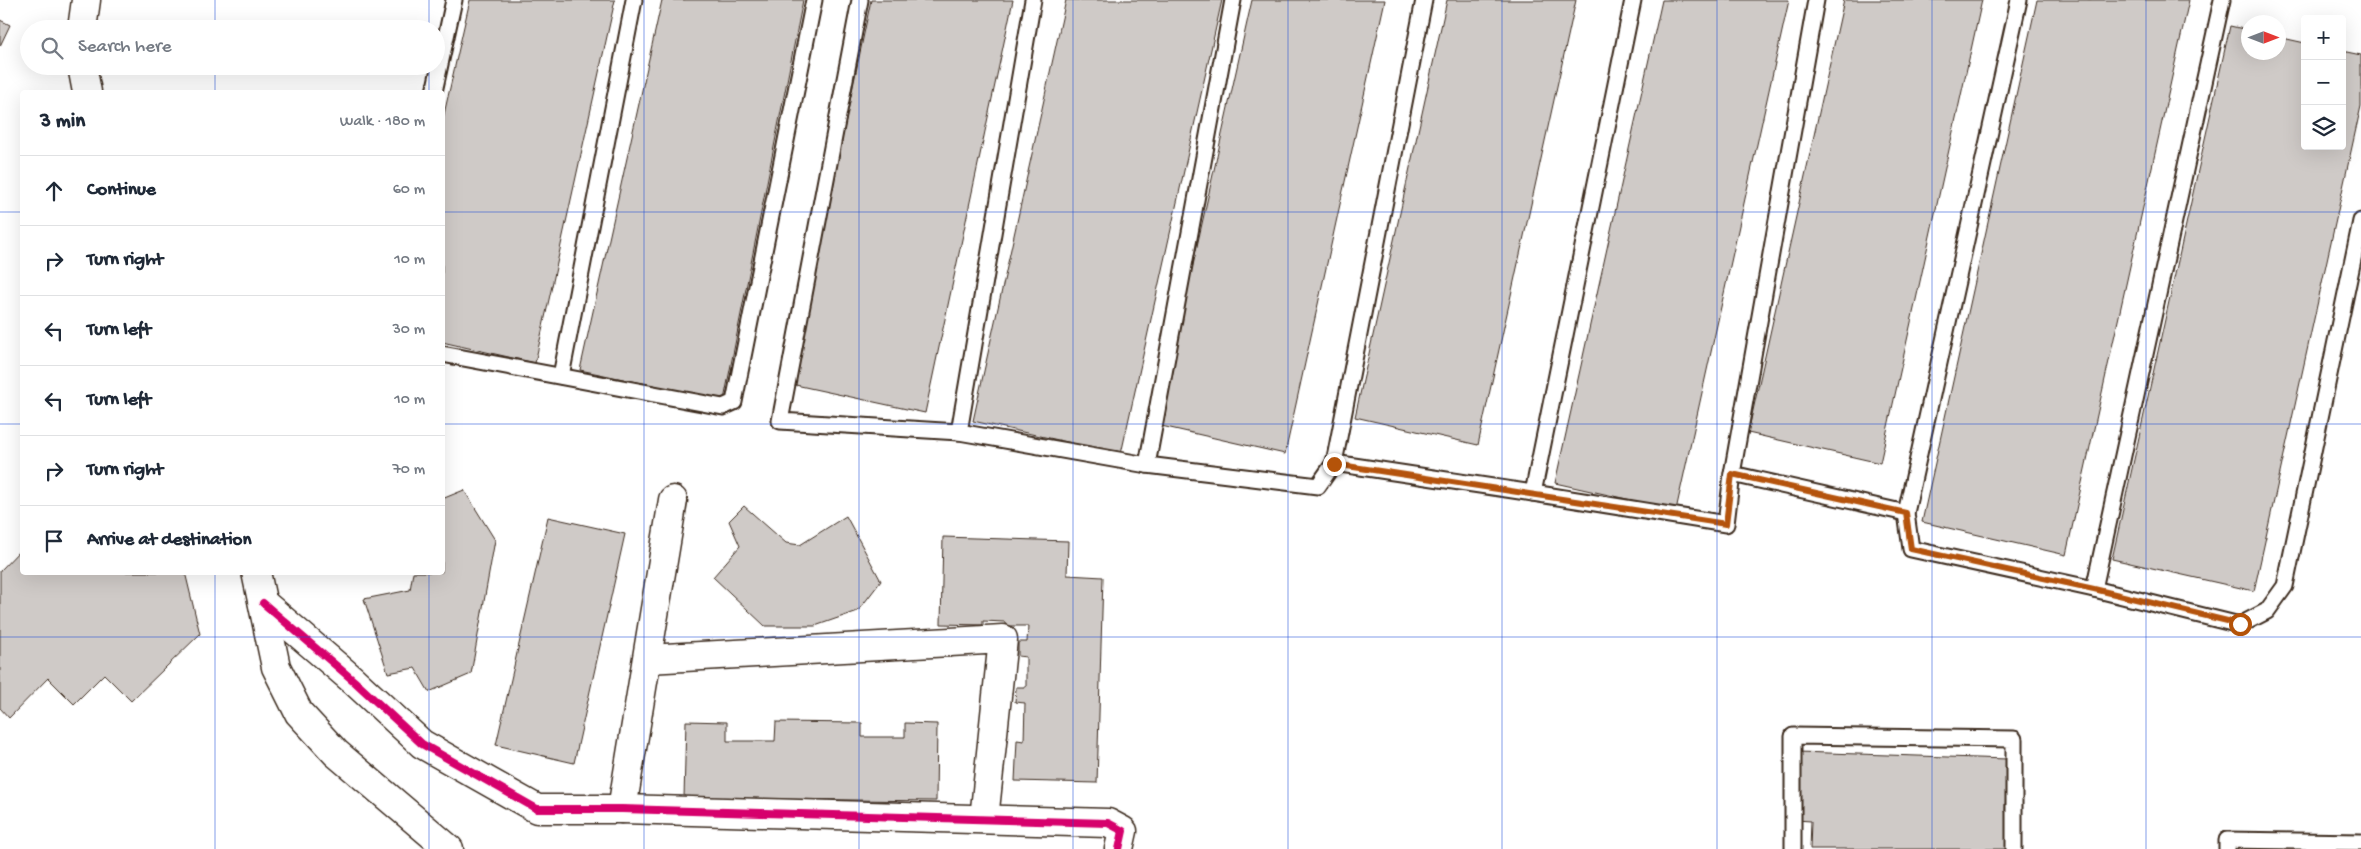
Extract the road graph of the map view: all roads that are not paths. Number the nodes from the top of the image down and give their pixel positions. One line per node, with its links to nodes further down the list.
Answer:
1 (86, 0): 13 (street)
2 (454, 0): 14 (lane)
3 (634, 0): 21 (lane)
4 (814, 0): 21 (lane)
5 (860, 0): 22 (lane)
6 (1033, 0): 22 (lane)
7 (1233, 0): 24 (lane)
8 (1424, 0): 23 (lane)
9 (1633, 0): 26 (lane)
10 (1816, 0): 25 (lane)
11 (2019, 0): 28 (lane)
12 (2222, 0): 30 (lane)
13 (83, 20)
14 (445, 41)
15 (84, 75): 17 (street)
16 (438, 75): 18 (lane)
17 (87, 90)
18 (434, 90)
19 (2361, 221): 30 (lane)
20 (445, 355): 21 (lane)
21 (561, 376)
22 (959, 432): 24 (lane)
23 (1334, 464): 24 (lane); 26 (lane)
24 (1146, 465)
25 (1732, 474): 26 (lane); 28 (lane)
26 (1534, 493)
27 (673, 500): 32 (street)
28 (1906, 513): 30 (lane)
29 (257, 575): 31 (street)
30 (2094, 589)
31 (263, 603): 33 (street); 36 (street)
32 (648, 659): 33 (street); 34 (street)
33 (622, 809): 34 (street)
34 (984, 819): 37 (street)
35 (2361, 842): 40 (lane)
36 (449, 849)
37 (1120, 849)
38 (1793, 849): 39 (lane)
39 (2014, 849)
40 (2227, 849)

